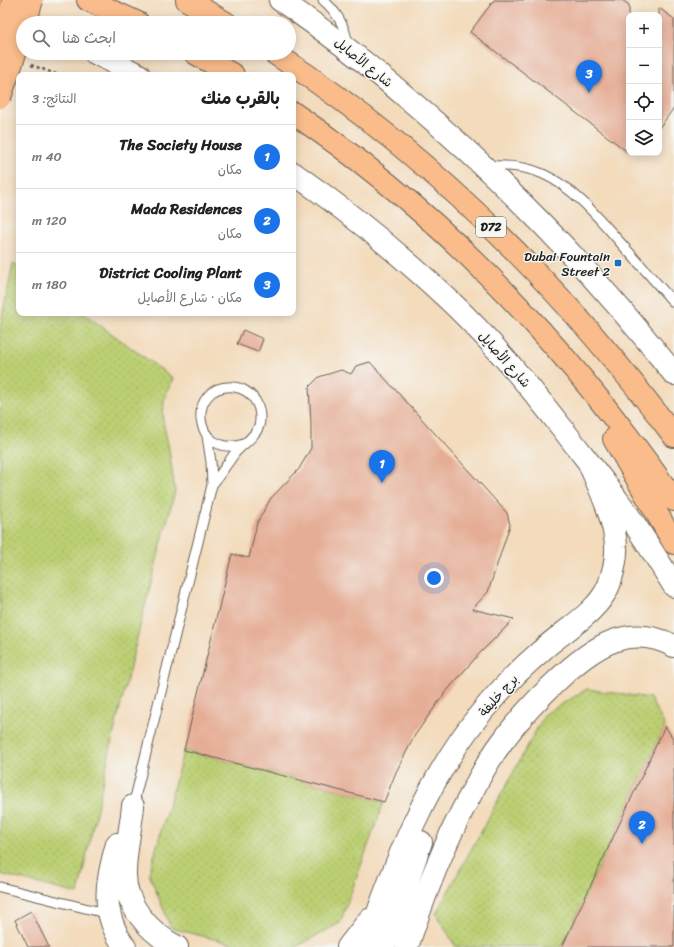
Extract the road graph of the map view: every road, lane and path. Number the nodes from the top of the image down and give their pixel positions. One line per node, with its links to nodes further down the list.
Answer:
1 (13, 0): 15 (main road, bridge)
2 (32, 0): 8 (main road, bridge)
3 (88, 0): 9 (main road)
4 (187, 0): 10 (main road)
5 (280, 0): 13 (street, شارع الأصايل)
6 (323, 0): 13 (lane)
7 (0, 10): 11 (street)
8 (27, 16)
9 (123, 16)
10 (214, 16)
11 (16, 17)
12 (16, 50): 23 (main road, bridge)
13 (349, 50): 25 (street, شارع الأصايل)
14 (16, 57): 15 (main road)
15 (0, 59)
16 (31, 60): 20 (path)
17 (109, 60): 21 (street)
18 (207, 60): 22 (main road)
19 (284, 60): 31 (main road, D72)
20 (53, 72)
21 (133, 72)
22 (228, 72)
23 (0, 97)
24 (296, 116): 29 (main road, D72)
25 (484, 166): 27 (lane); 28 (street, شارع الأصايل)
26 (296, 175): 33 (street, شارع الأصايل)
27 (674, 302)
28 (674, 374)
29 (591, 388): 35 (main road, D72); 36 (main road)
30 (207, 436): 32 (lane); 32 (lane); 34 (lane)
31 (674, 436)
32 (244, 444): 34 (lane)
33 (588, 461): 37 (street, شارع الأصايل); 39 (street, برج خليفة)
34 (212, 485): 40 (lane)
35 (674, 500)
36 (674, 543)
37 (674, 586)
38 (674, 646): 44 (street)
39 (438, 775): 42 (street, برج خليفة); 49 (street)
40 (133, 806): 43 (street); 46 (street)
41 (0, 887): 43 (lane)
42 (380, 906): 47 (street); 48 (street, برج خليفة)
43 (109, 914): 45 (street)
44 (416, 919): 50 (street); 51 (street)
45 (125, 947)
46 (177, 947)
47 (348, 947)
48 (366, 947)
49 (384, 947)
50 (407, 947)
51 (416, 947)

